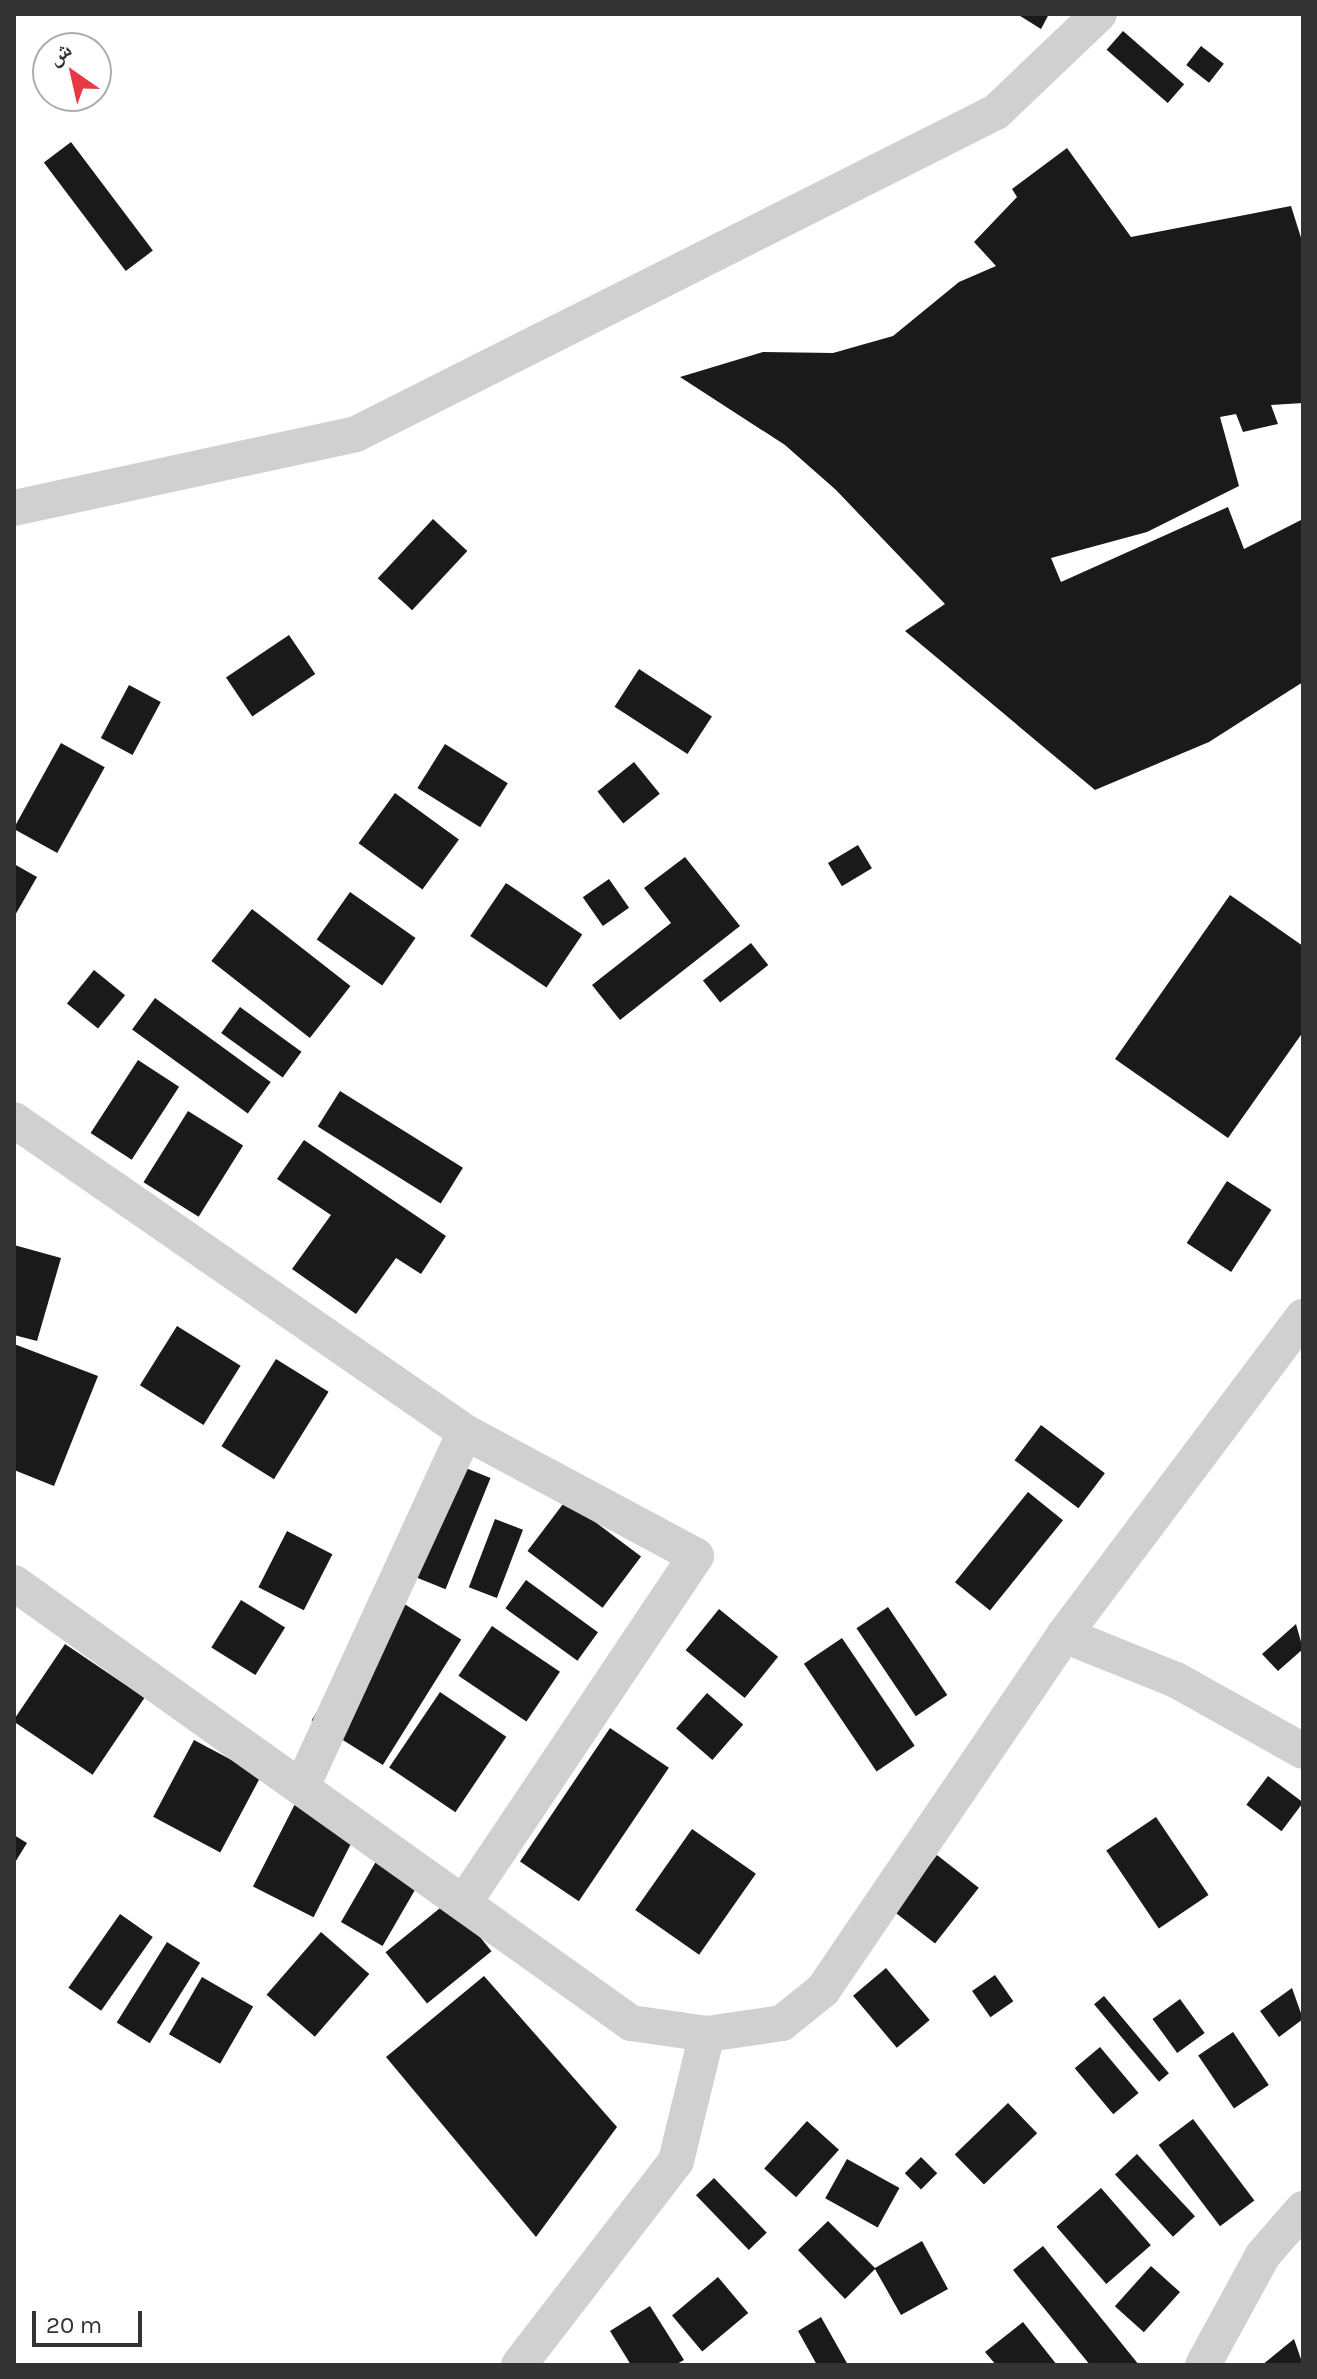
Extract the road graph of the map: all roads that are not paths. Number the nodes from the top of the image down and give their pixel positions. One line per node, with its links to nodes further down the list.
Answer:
1 (1099, 14): 2 (street)
2 (14, 508)
3 (14, 1120): 5 (street)
4 (1303, 1317): 7 (street)
5 (465, 1432): 9 (street); 10 (street)
6 (14, 1583): 9 (street)
7 (1064, 1635): 8 (street); 11 (street)
8 (1303, 1751)
9 (303, 1785): 10 (street)
10 (465, 1901): 11 (street)
11 (707, 2034): 13 (street)
12 (1303, 2209): 14 (street)
13 (519, 2365)
14 (1203, 2365)

